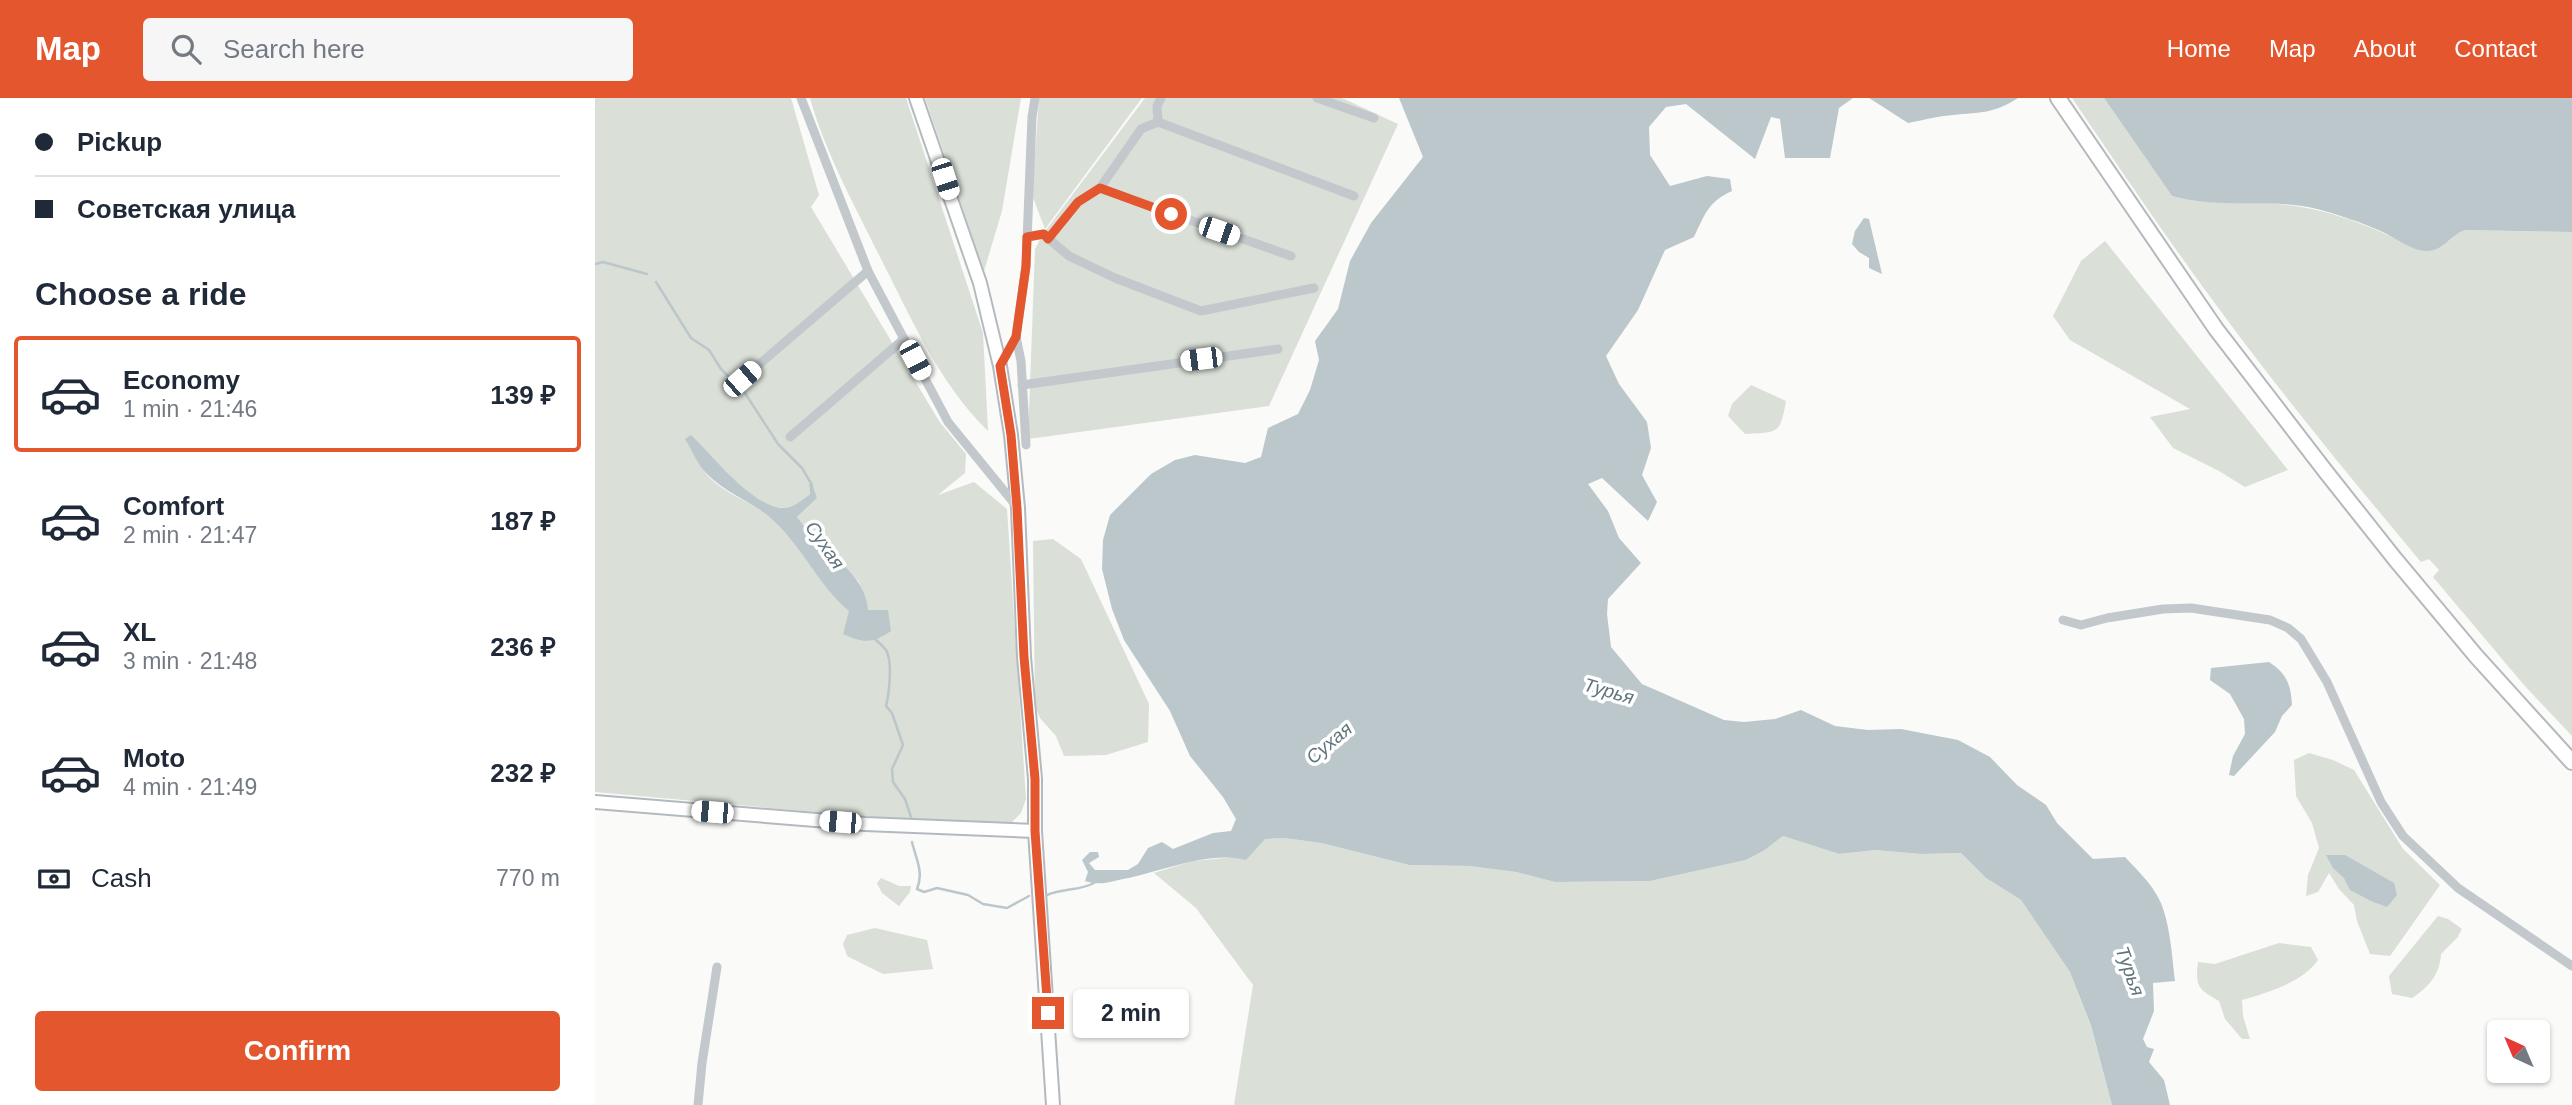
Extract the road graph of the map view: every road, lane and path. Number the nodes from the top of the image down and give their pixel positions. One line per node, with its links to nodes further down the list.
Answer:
1 (800, 98): 14 (street)
2 (916, 98): 19 (main road)
3 (1035, 98): 11 (street)
4 (1161, 98): 8 (street)
5 (1317, 98): 7 (street)
6 (2058, 98): 26 (highway)
7 (1374, 118)
8 (1158, 122): 9 (street); 10 (street)
9 (1100, 188): 12 (street); 13 (street)
10 (1354, 196)
11 (1027, 237): 12 (street); 16 (street)
12 (1048, 239): 15 (street)
13 (1291, 256)
14 (868, 271): 17 (street); 20 (street)
15 (1314, 288)
16 (1016, 337): 19 (street); 21 (street)
17 (904, 339): 22 (street); 24 (street)
18 (1278, 349): 21 (street)
19 (1000, 366): 24 (main road)
20 (742, 379)
21 (1023, 384): 23 (street)
22 (790, 437)
23 (1026, 445)
24 (1017, 508): 28 (main road)
25 (2063, 620): 29 (street)
26 (2572, 762)
27 (595, 802): 28 (main road)
28 (1035, 831): 32 (main road)
29 (2572, 966)
30 (717, 967): 31 (street)
31 (698, 1105)
32 (1053, 1105)

